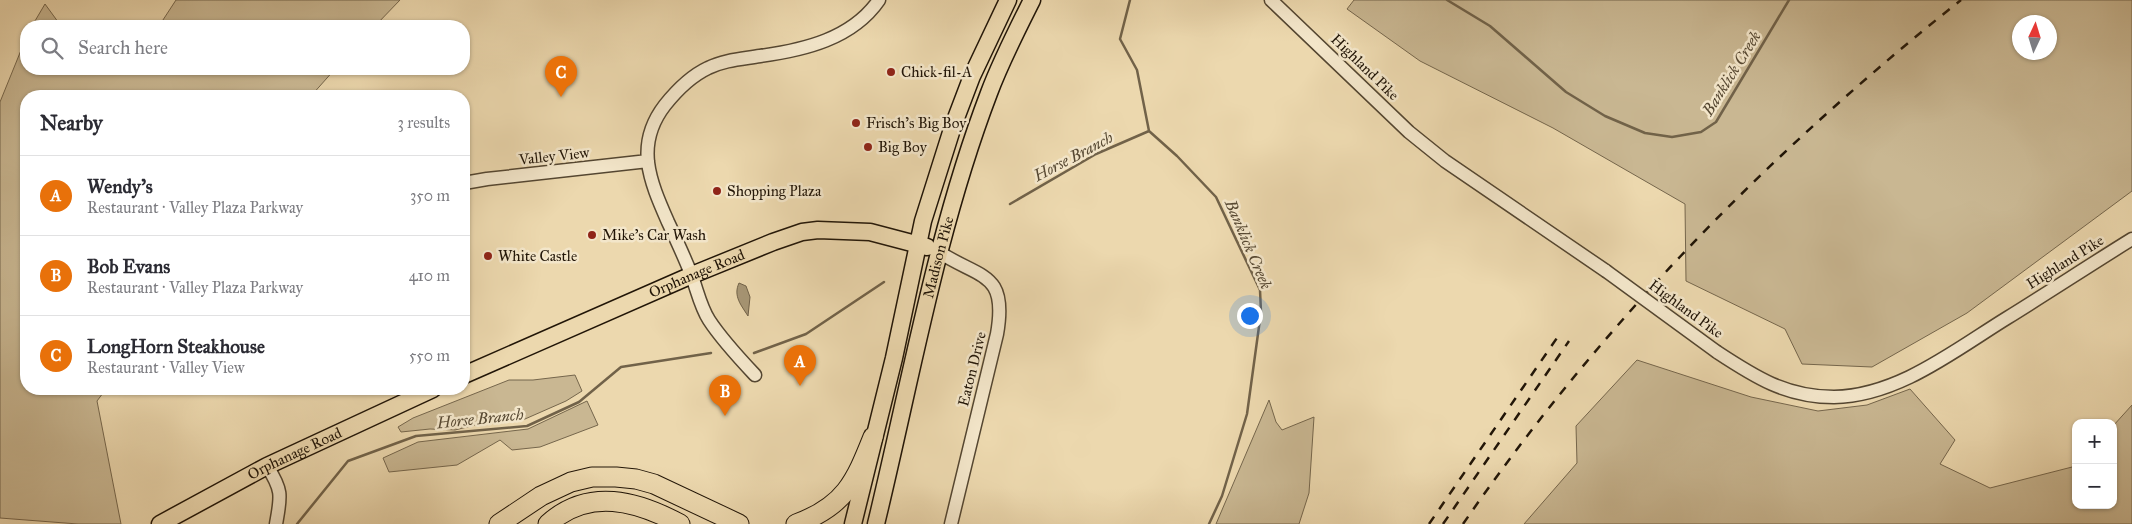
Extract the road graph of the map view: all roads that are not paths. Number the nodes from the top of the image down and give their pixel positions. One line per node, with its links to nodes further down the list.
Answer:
1 (879, 0): 5 (street)
2 (1008, 0): 8 (main road, Madison Pike)
3 (1032, 0): 9 (main road, Madison Pike)
4 (1272, 0): 7 (street, Highland Pike, bridge)
5 (648, 162): 6 (street, Valley View); 10 (street)
6 (470, 182)
7 (2132, 239)
8 (918, 244): 9 (main road, Orphanage Road); 10 (main road, Orphanage Road); 14 (main road, Madison Pike)
9 (939, 252): 25 (main road, Madison Pike); 26 (street, Eaton Drive)
10 (692, 275): 11 (main road, Orphanage Road); 12 (street)
11 (470, 372)
12 (755, 375)
13 (420, 395): 15 (main road, Orphanage Road)
14 (874, 437): 23 (highway); 24 (main road, Madison Pike)
15 (267, 466): 17 (main road, Orphanage Road); 18 (street)
16 (733, 521): 19 (highway); 22 (highway)
17 (160, 524)
18 (276, 524)
19 (499, 524)
20 (548, 524): 21 (highway)
21 (680, 524)
22 (748, 524)
23 (796, 524)
24 (853, 524)
25 (876, 524)
26 (951, 524)

